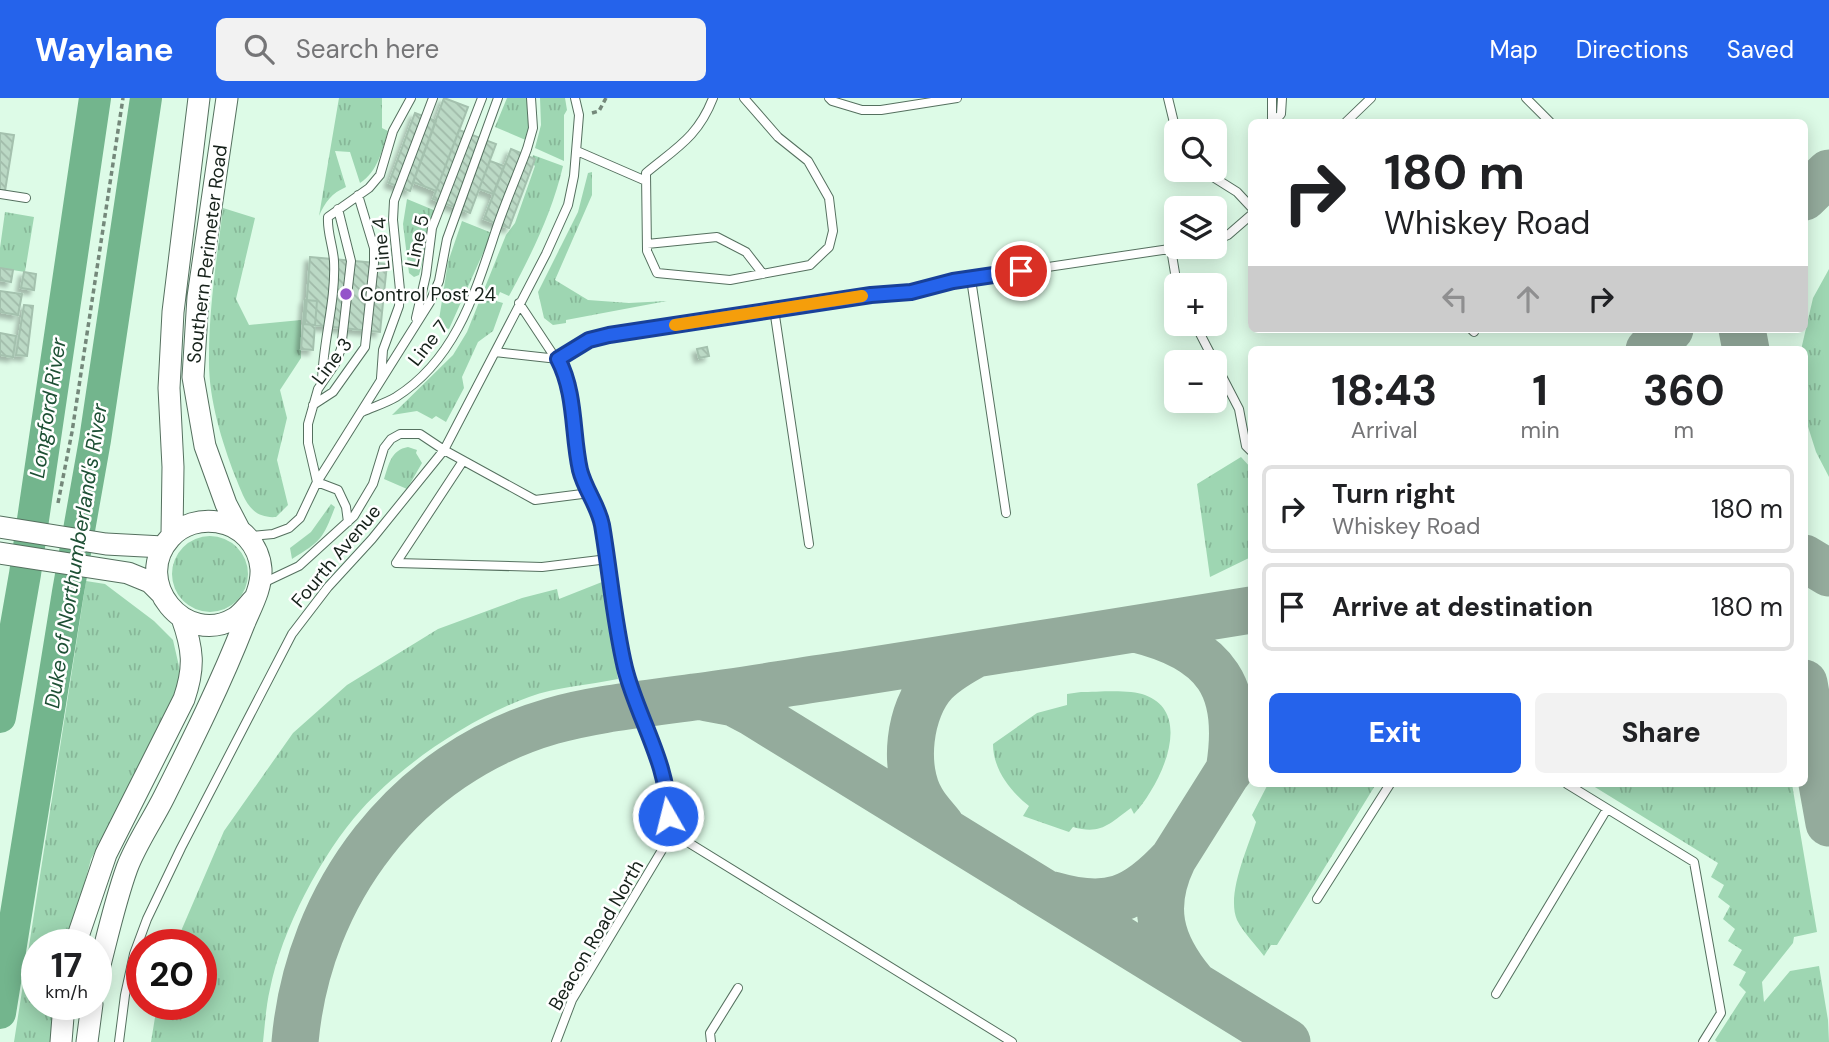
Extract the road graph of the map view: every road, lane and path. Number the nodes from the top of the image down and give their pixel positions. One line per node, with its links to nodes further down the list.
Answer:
1 (123, 98): 56 (path)
2 (198, 98): 61 (street, Southern Perimeter Road)
3 (227, 98): 60 (street, Southern Perimeter Road)
4 (397, 98): 20 (lane)
5 (433, 98): 48 (lane, Line 4)
6 (482, 98): 43 (lane, Line 5)
7 (498, 98): 43 (lane)
8 (531, 98): 50 (lane, Line 7)
9 (575, 98): 27 (lane, Fourth Avenue)
10 (607, 98): 21 (path)
11 (713, 98): 28 (lane)
12 (744, 98): 39 (lane)
13 (829, 98): 14 (lane)
14 (957, 98)
15 (1168, 98): 22 (lane)
16 (1272, 98): 23 (lane)
17 (1282, 98): 24 (lane)
18 (1371, 98): 25 (lane)
19 (1526, 98): 26 (lane)
20 (408, 102): 31 (lane)
21 (591, 113)
22 (1173, 119)
23 (1273, 119)
24 (1276, 119)
25 (1349, 119)
26 (1546, 119)
27 (577, 151): 28 (lane); 41 (lane, Fourth Avenue)
28 (646, 181): 37 (lane)
29 (1221, 182): 33 (lane)
30 (0, 194): 32 (lane)
31 (358, 195): 34 (lane); 49 (lane, Line 3)
32 (26, 198)
33 (1248, 204)
34 (338, 209): 47 (lane); 47 (lane)
35 (1248, 218): 36 (lane)
36 (1227, 235)
37 (647, 244): 39 (lane); 39 (lane)
38 (1164, 250): 40 (lane)
39 (763, 274)
40 (971, 279): 42 (lane); 57 (lane)
41 (519, 303): 45 (lane, Fourth Avenue); 46 (lane, Beacon Road North)
42 (774, 310): 46 (lane); 62 (lane)
43 (413, 327): 48 (lane)
44 (1201, 336): 51 (lane)
45 (495, 352): 46 (lane); 52 (lane, Fourth Avenue)
46 (558, 359): 55 (lane, Beacon Road North)
47 (322, 381): 49 (lane)
48 (381, 382): 50 (lane)
49 (313, 405): 54 (lane)
50 (362, 412): 54 (lane)
51 (1248, 448)
52 (444, 450): 53 (lane); 58 (lane); 81 (lane, Fourth Avenue)
53 (463, 461): 55 (lane); 64 (lane)
54 (317, 482): 58 (lane); 60 (lane)
55 (590, 493): 64 (lane, Beacon Road North)
56 (58, 503)
57 (1006, 513)
58 (348, 522): 66 (lane)
59 (0, 527): 61 (street)
60 (243, 533): 61 (street); 66 (street)
61 (167, 541): 65 (street)
62 (809, 544)
63 (0, 553): 65 (street)
64 (608, 559): 71 (lane, Beacon Road North)
65 (160, 592): 67 (street)
66 (257, 592): 67 (street); 74 (street)
67 (182, 618): 73 (street)
68 (1388, 787): 72 (lane)
69 (1572, 787): 70 (lane)
70 (1607, 809): 76 (lane); 85 (lane)
71 (668, 830): 82 (lane, Beacon Road North); 84 (lane)
72 (1317, 899)
73 (80, 929)
74 (110, 929)
75 (738, 988): 83 (lane)
76 (1496, 994)
77 (63, 1020): 79 (street)
78 (90, 1020): 80 (street)
79 (61, 1042)
80 (87, 1042)
81 (119, 1042)
82 (556, 1042)
83 (711, 1042)
84 (1012, 1042)
85 (1703, 1042)

